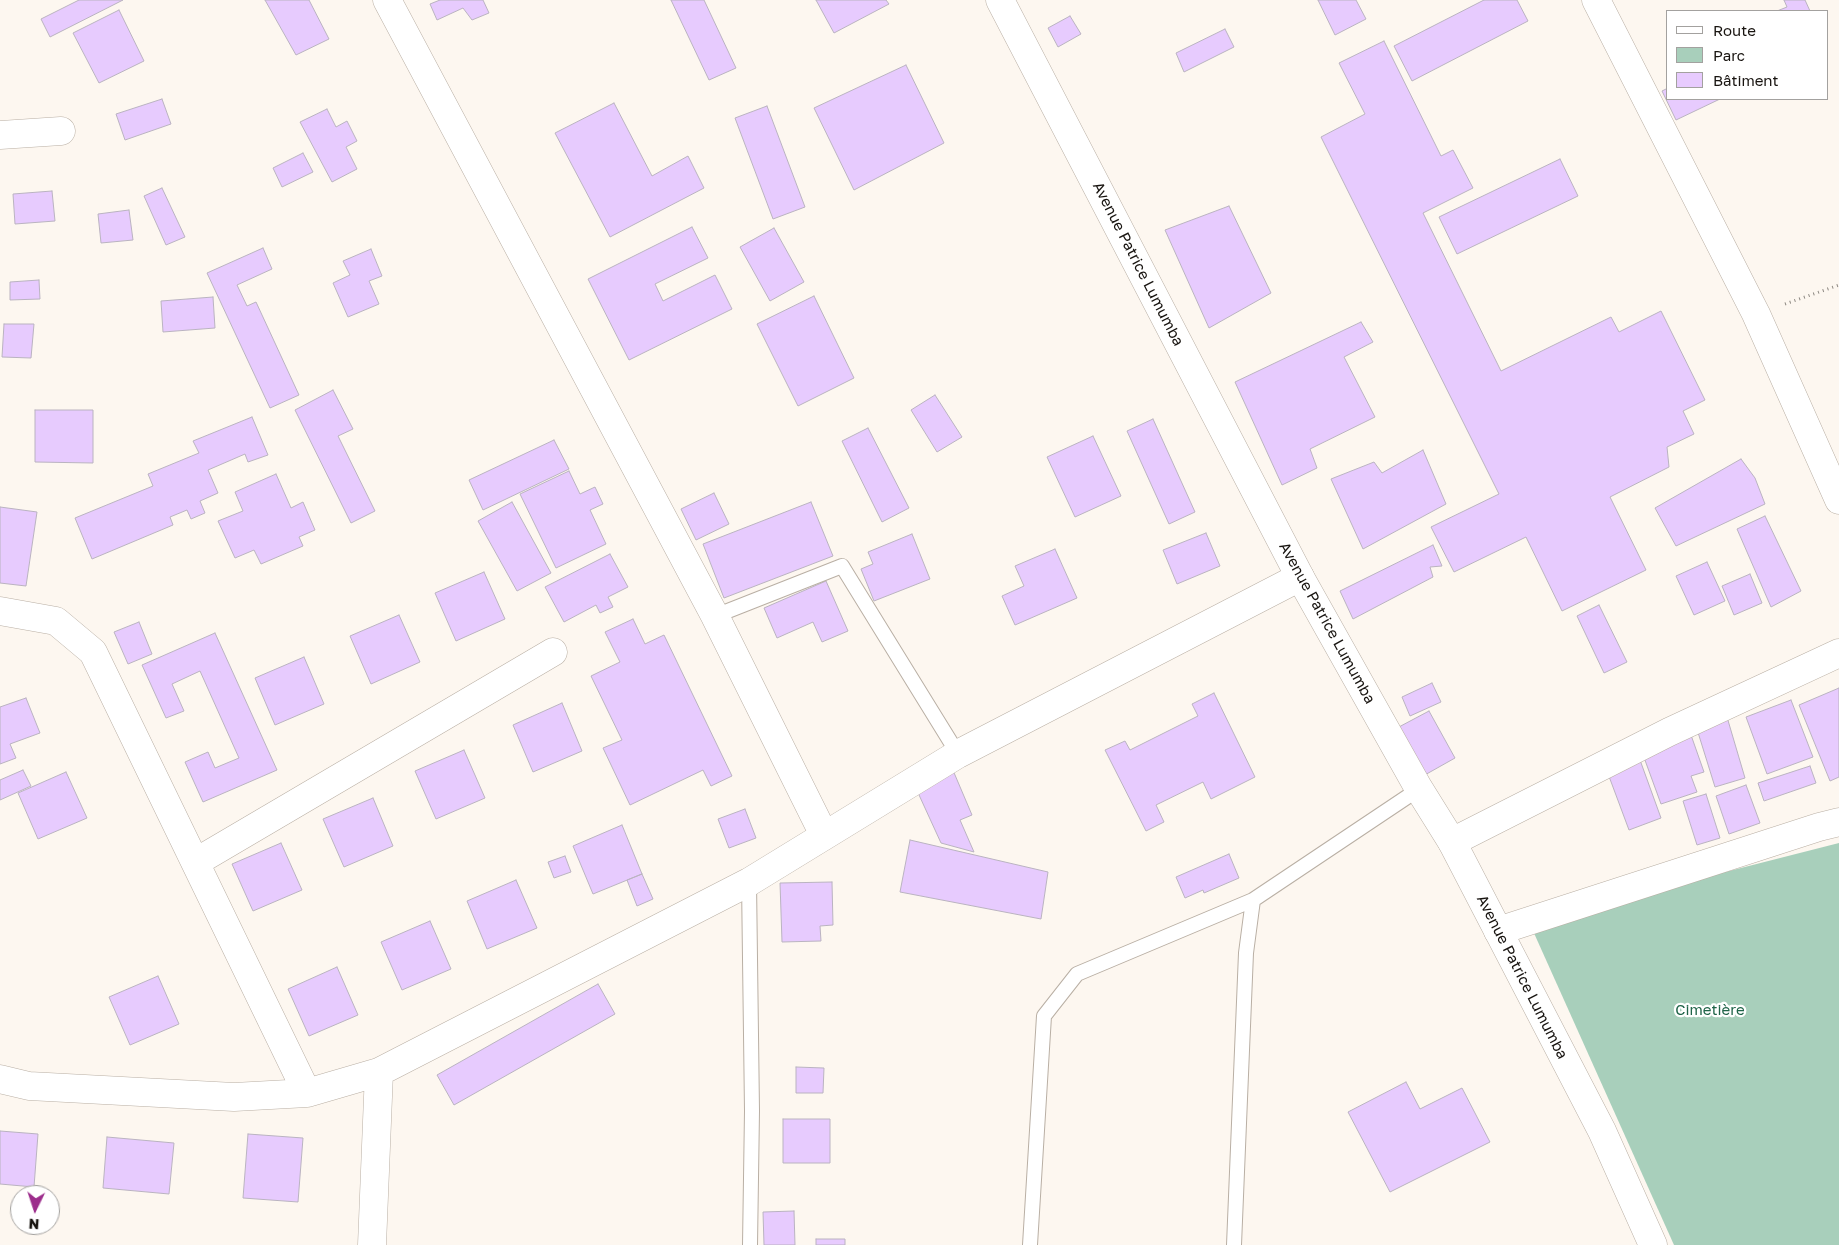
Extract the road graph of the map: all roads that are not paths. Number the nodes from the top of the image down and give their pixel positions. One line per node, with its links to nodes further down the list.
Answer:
1 (387, 0): 9 (street)
2 (1000, 0): 7 (street, Avenue Patrice Lumumba)
3 (1596, 0): 6 (street)
4 (61, 131): 5 (street)
5 (0, 134)
6 (1839, 500)
7 (1300, 577): 12 (street); 13 (street, Avenue Patrice Lumumba)
8 (0, 612): 17 (street)
9 (715, 616): 12 (lane); 15 (street)
10 (553, 652): 17 (street)
11 (1839, 653): 16 (street)
12 (958, 754): 15 (street)
13 (1419, 789): 16 (street, Avenue Patrice Lumumba); 19 (lane)
14 (1839, 822): 20 (street)
15 (824, 835): 18 (street)
16 (1452, 842): 20 (street, Avenue Patrice Lumumba)
17 (196, 862): 23 (street)
18 (749, 882): 21 (street); 25 (lane)
19 (1253, 900): 26 (lane); 27 (lane)
20 (1498, 931): 28 (street, Avenue Patrice Lumumba)
21 (379, 1072): 23 (street); 24 (street)
22 (0, 1079): 23 (street)
23 (307, 1093)
24 (372, 1245)
25 (750, 1245)
26 (1030, 1245)
27 (1234, 1245)
28 (1653, 1245)

